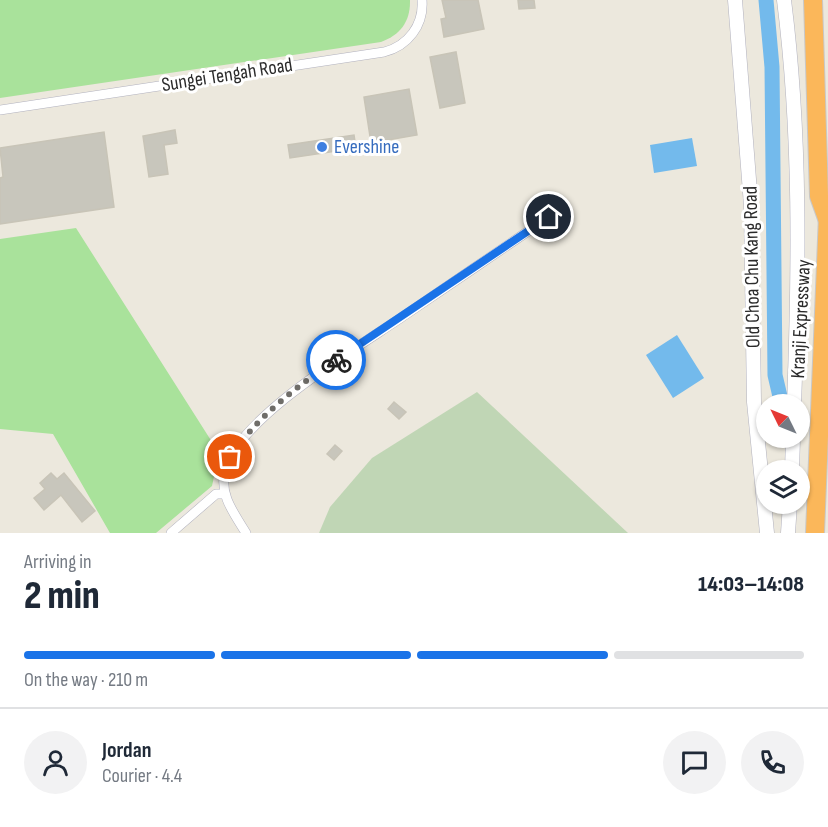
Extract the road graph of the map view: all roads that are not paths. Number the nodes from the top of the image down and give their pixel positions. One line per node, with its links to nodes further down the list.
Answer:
1 (422, 0): 5 (street, Sungei Tengah Road)
2 (735, 0): 12 (main road, Old Choa Chu Kang Road)
3 (784, 0): 9 (main road)
4 (813, 0): 8 (highway)
5 (0, 110)
6 (828, 215): 8 (highway, Kranji Expressway)
7 (549, 217): 10 (street)
8 (828, 221): 17 (highway, Kranji Expressway)
9 (794, 394)
10 (223, 494): 13 (street); 14 (street)
11 (789, 514): 16 (main road)
12 (767, 515): 15 (main road, Old Choa Chu Kang Road)
13 (171, 533)
14 (246, 533)
15 (767, 533)
16 (788, 533)
17 (815, 533)

